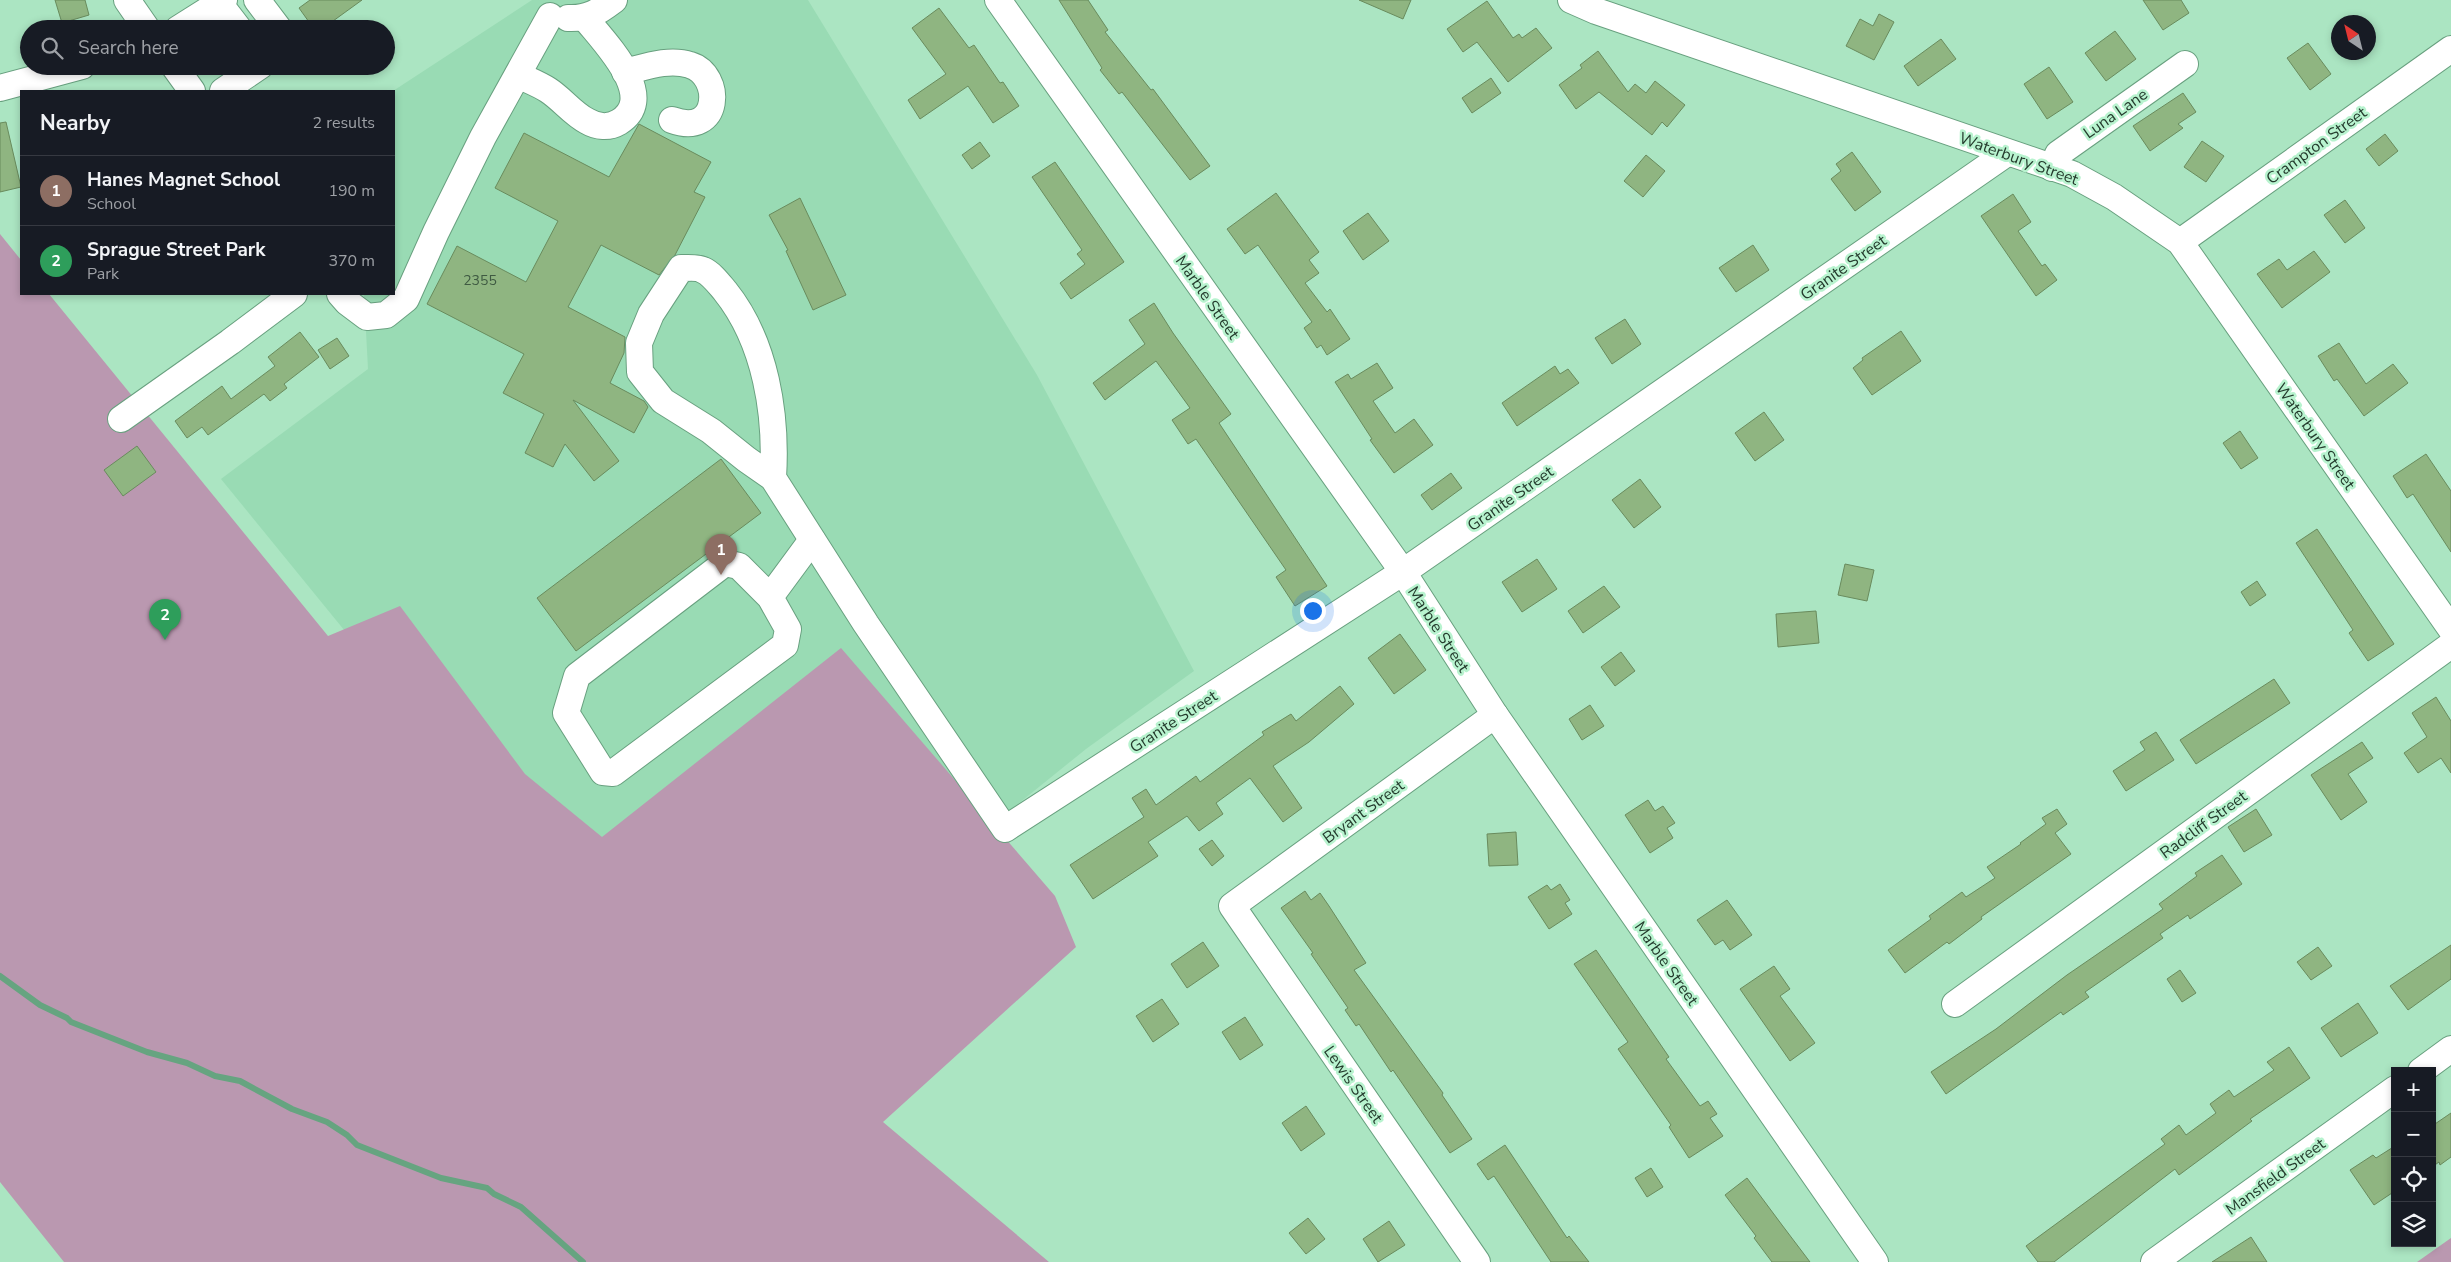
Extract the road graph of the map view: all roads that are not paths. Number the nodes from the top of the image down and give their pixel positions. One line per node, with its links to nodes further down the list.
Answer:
1 (127, 0): 10 (street)
2 (258, 0): 13 (street)
3 (614, 0): 9 (street)
4 (998, 0): 33 (street, Marble Street)
5 (1572, 0): 7 (street, Waterbury Street)
6 (221, 2): 11 (street); 12 (street)
7 (1604, 5): 25 (street, Waterbury Street)
8 (544, 8): 9 (street); 20 (street)
9 (585, 18): 16 (street)
10 (141, 20)
11 (192, 20)
12 (233, 20)
13 (272, 20)
14 (2449, 52): 27 (street, Crampton Street)
15 (2185, 64): 26 (street, Luna Lane)
16 (625, 72): 20 (street); 24 (street)
17 (48, 75): 21 (street)
18 (180, 75): 22 (street)
19 (247, 75): 23 (street)
20 (518, 75): 29 (street)
21 (0, 88)
22 (191, 90)
23 (224, 90)
24 (672, 120)
25 (2007, 153): 26 (street, Waterbury Street); 33 (street, Granite Street)
26 (2052, 168): 27 (street, Waterbury Street)
27 (2180, 242): 35 (street, Waterbury Street)
28 (293, 295): 30 (street)
29 (344, 298)
30 (121, 419)
31 (773, 478): 31 (street); 32 (street)
32 (812, 540): 33 (street, Granite Street); 34 (street)
33 (1403, 572): 37 (street, Marble Street)
34 (770, 597): 34 (street)
35 (2451, 629)
36 (2451, 645): 39 (street, Radcliff Street)
37 (1495, 715): 38 (street, Bryant Street); 44 (street, Marble Street)
38 (1232, 906): 43 (street, Lewis Street)
39 (1955, 1004)
40 (2451, 1049): 41 (street)
41 (2426, 1067)
42 (2391, 1092): 45 (street, Mansfield Street)
43 (1477, 1262)
44 (1875, 1262)
45 (2154, 1262)

